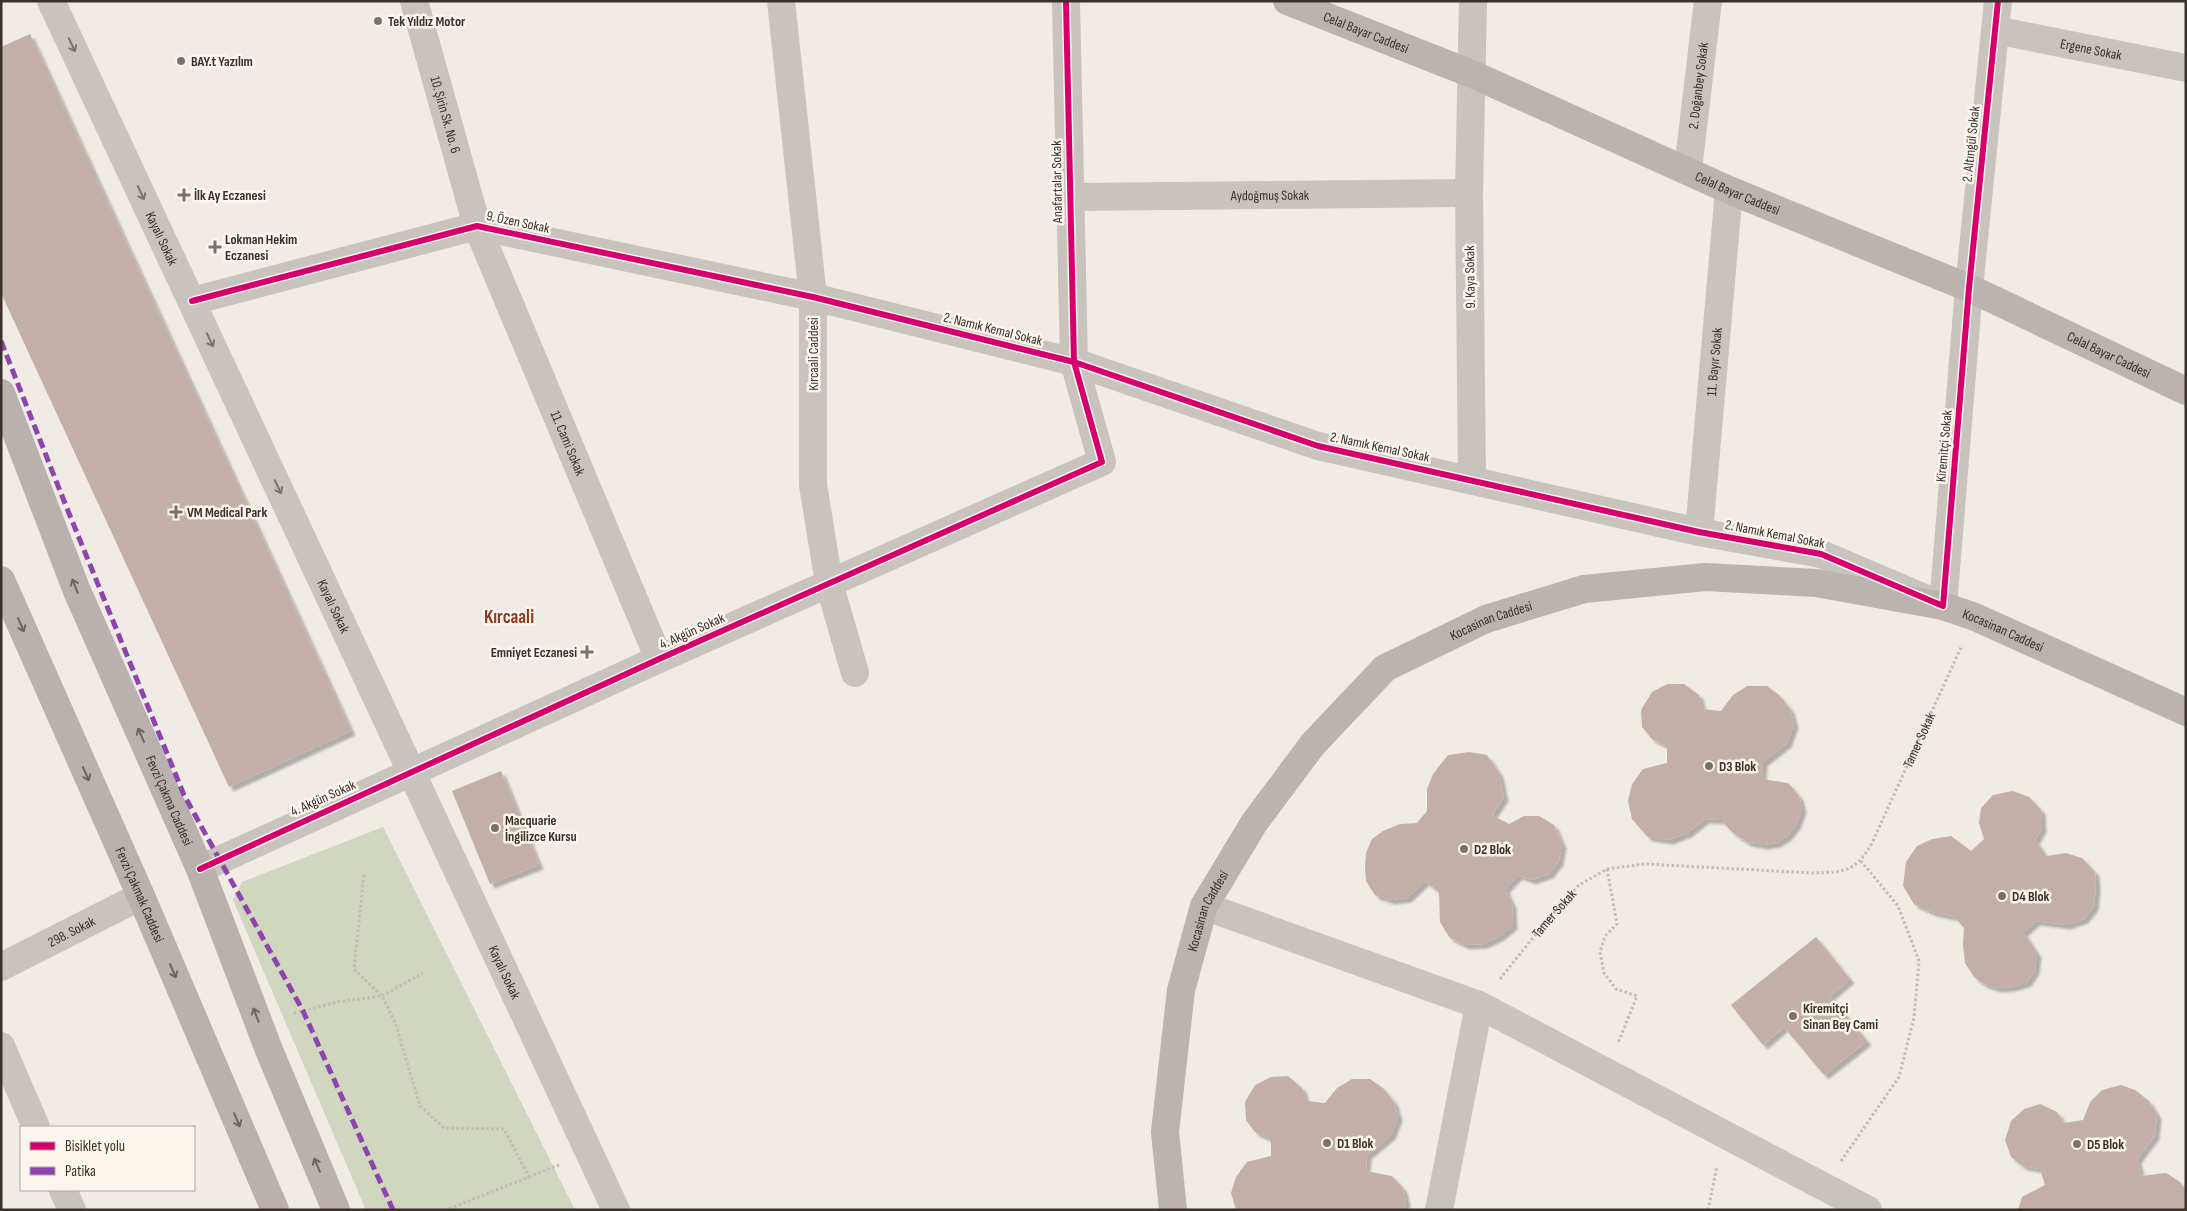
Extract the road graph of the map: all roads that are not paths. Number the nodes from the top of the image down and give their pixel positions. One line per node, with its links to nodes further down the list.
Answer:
1 (51, 1): 19 (street, Kayalı Sokak, one-way to 19)
2 (414, 1): 16 (street, 10. Şirin Sk. No. 6)
3 (781, 1): 18 (street, Kırcaali Caddesi)
4 (1066, 1): 15 (street, Anafartalar Sokak)
5 (1287, 1): 11 (street, Celal Bayar Caddesi)
6 (1473, 1): 11 (street, 9. Kaya Sokak)
7 (1708, 1): 12 (street, 2. Doğanbey Sokak)
8 (1998, 1): 9 (street, 2. Altıngül Sokak)
9 (1995, 30): 10 (street, Ergene Sokak); 17 (street, 2. Altıngül Sokak)
10 (2186, 68)
11 (1472, 74): 12 (street, Celal Bayar Caddesi); 14 (street, 9. Kaya Sokak)
12 (1688, 169): 13 (street, Celal Bayar Caddesi)
13 (1729, 190): 17 (street, Celal Bayar Caddesi); 24 (street, 11. Bayır Sokak)
14 (1469, 193): 15 (street, Aydoğmuş Sokak); 23 (street, 9. Kaya Sokak)
15 (1070, 198): 20 (street, Anafartalar Sokak)
16 (477, 226): 18 (street, 9. Özen Sokak); 19 (street, 9. Özen Sokak); 28 (street, 11. Cami Sokak)
17 (1969, 288): 21 (street, Celal Bayar Caddesi); 27 (street, Kiremitçi Sokak)
18 (813, 297): 20 (street, 2. Namık Kemal Sokak); 26 (street, Kırcaali Caddesi)
19 (192, 301): 31 (street, Kayalı Sokak, one-way to 31)
20 (1074, 362): 23 (street, 2. Namık Kemal Sokak); 26 (street, 4. Akgün Sokak)
21 (2186, 391)
22 (1, 393): 32 (main road, Fevzi Çakma Caddesi, one-way to 22)
23 (1472, 480): 24 (street, 2. Namık Kemal Sokak)
24 (1699, 532): 27 (street, 2. Namık Kemal Sokak)
25 (1, 580): 33 (main road, Fevzi Çakmak Caddesi, one-way to 33)
26 (829, 583): 28 (street, 4. Akgün Sokak); 29 (street, Kırcaali Caddesi)
27 (1943, 606): 30 (street, Kocasinan Caddesi); 34 (street, Kocasinan Caddesi)
28 (658, 659): 31 (street, 4. Akgün Sokak)
29 (855, 673)
30 (2186, 712)
31 (411, 772): 32 (street, 4. Akgün Sokak); 43 (street, Kayalı Sokak)
32 (200, 868): 42 (main road, Fevzi Çakma Caddesi, one-way to 32)
33 (141, 896): 35 (street, 298. Sokak); 41 (main road, Fevzi Çakmak Caddesi, one-way to 41)
34 (1204, 906): 36 (street); 44 (street, Kocasinan Caddesi)
35 (1, 967)
36 (1479, 1005): 45 (street); 46 (street)
37 (1, 1046): 38 (street)
38 (36, 1126)
39 (64, 1191): 40 (street)
40 (72, 1210)
41 (275, 1210)
42 (336, 1210)
43 (616, 1210)
44 (1173, 1210)
45 (1439, 1210)
46 (1868, 1210)

